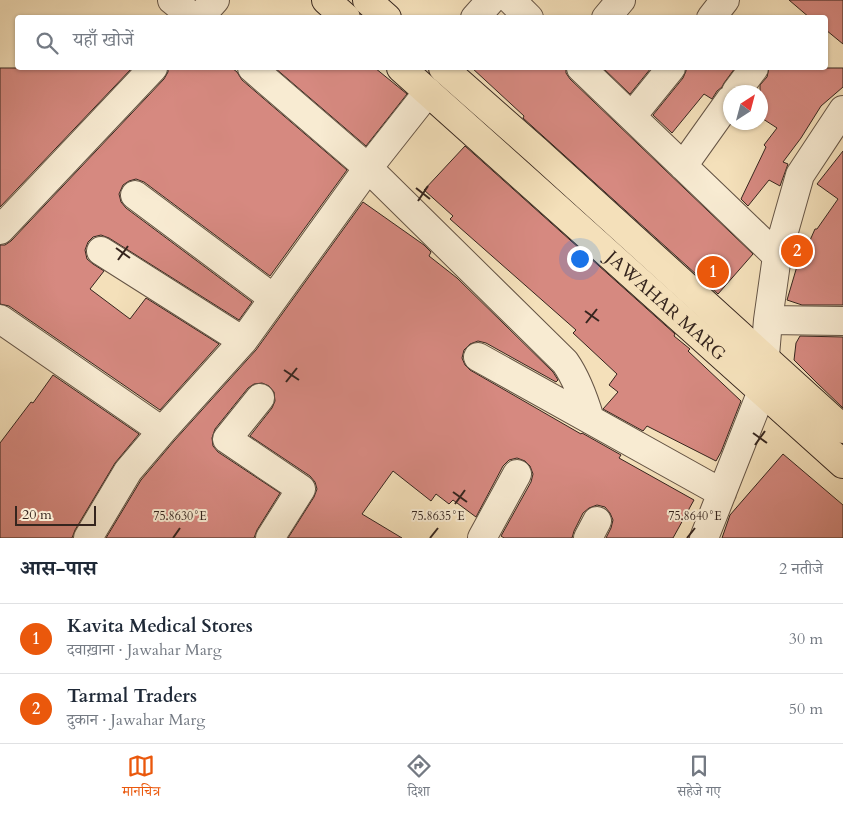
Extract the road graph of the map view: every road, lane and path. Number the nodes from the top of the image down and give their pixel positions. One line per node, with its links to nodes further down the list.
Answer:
1 (172, 0): 9 (street)
2 (215, 0): 10 (street)
3 (326, 0): 11 (main road)
4 (367, 0): 12 (main road)
5 (490, 0): 13 (street)
6 (511, 0): 14 (street)
7 (621, 0): 15 (street)
8 (725, 0): 16 (street)
9 (190, 15)
10 (202, 15)
11 (343, 15)
12 (384, 15)
13 (478, 15)
14 (526, 15)
15 (608, 15)
16 (713, 15)
17 (151, 70): 31 (street)
18 (254, 70): 29 (street)
19 (445, 70): 40 (main road)
20 (583, 70): 27 (street)
21 (669, 70): 27 (street)
22 (752, 70): 24 (street)
23 (420, 78): 29 (street); 41 (main road, JAWAHAR MARG)
24 (741, 85)
25 (723, 110): 28 (street)
26 (843, 110): 33 (street)
27 (632, 116): 28 (street)
28 (683, 166): 33 (street)
29 (368, 168): 34 (street); 43 (street)
30 (135, 195): 34 (street)
31 (0, 230)
32 (101, 251): 38 (street)
33 (777, 256): 36 (street)
34 (273, 298): 38 (street)
35 (0, 319): 45 (street)
36 (768, 320): 37 (street); 40 (street)
37 (843, 321)
38 (243, 341): 45 (street)
39 (478, 357): 43 (street)
40 (765, 358): 41 (street); 44 (main road)
41 (762, 391): 46 (main road, JAWAHAR MARG); 48 (street)
42 (260, 398): 50 (street)
43 (590, 419): 48 (street)
44 (843, 429)
45 (162, 431): 49 (street)
46 (843, 464)
47 (517, 474): 51 (street)
48 (722, 493): 52 (street)
49 (88, 538)
50 (270, 538)
51 (482, 538)
52 (704, 538)

